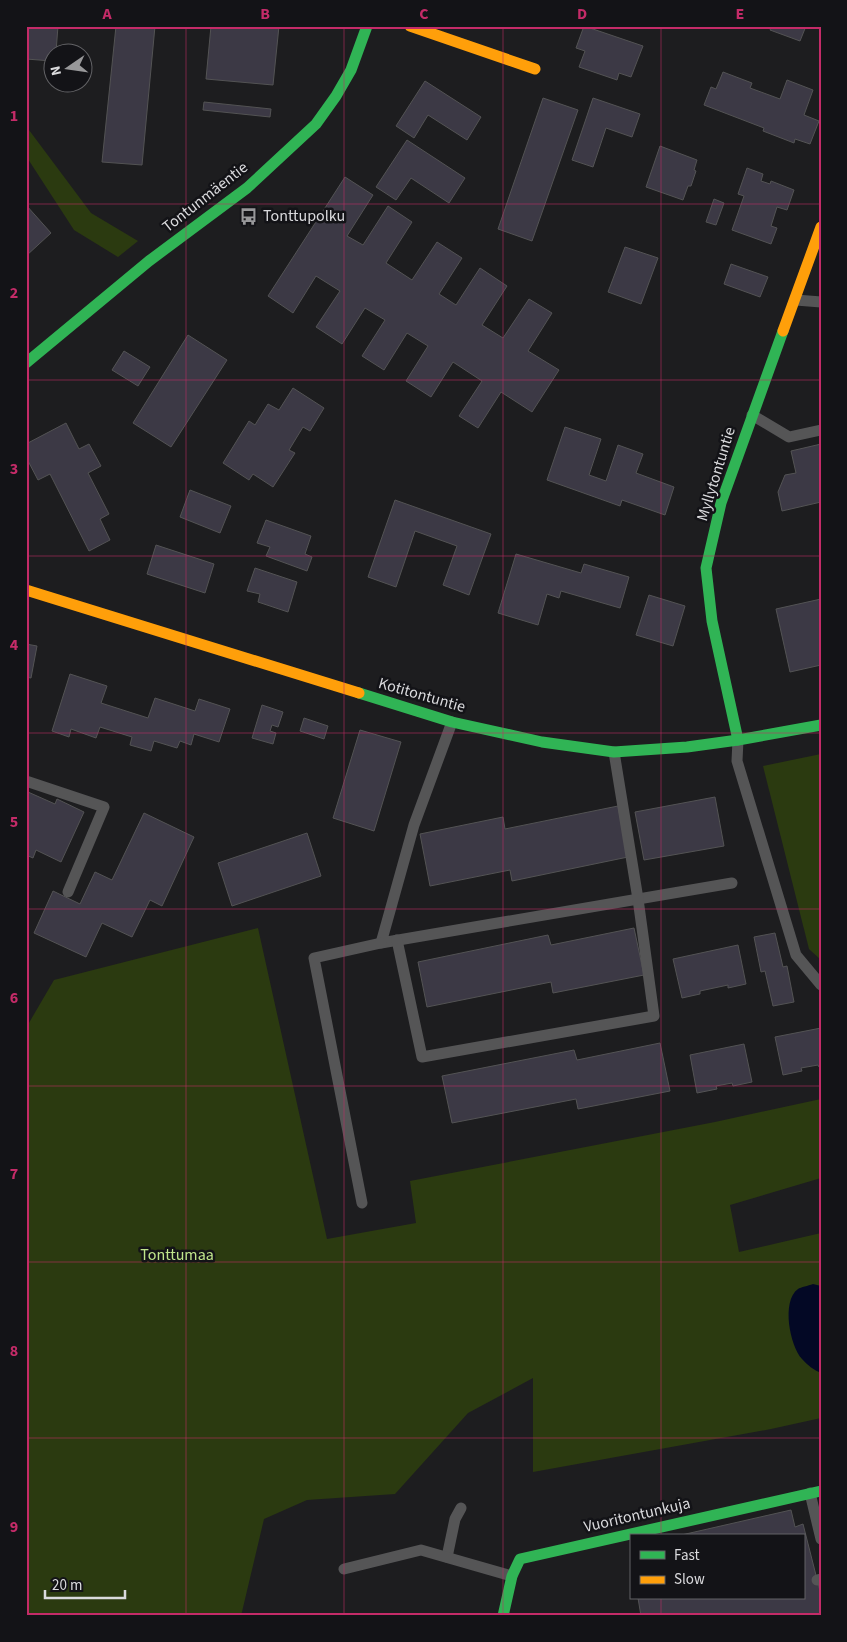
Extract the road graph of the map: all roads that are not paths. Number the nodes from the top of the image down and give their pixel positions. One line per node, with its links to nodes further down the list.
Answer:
1 (367, 26): 7 (street, Tontunmäentie)
2 (410, 26): 3 (street)
3 (535, 69)
4 (821, 227): 5 (street, Myllytontuntie)
5 (794, 300): 6 (lane); 8 (street, Myllytontuntie)
6 (821, 302)
7 (26, 363)
8 (752, 415): 9 (lane); 13 (street, Myllytontuntie)
9 (821, 430)
10 (26, 590): 11 (street, Kotitontuntie)
11 (452, 722): 14 (street, Kotitontuntie); 20 (lane)
12 (821, 725): 13 (street, Kotitontuntie)
13 (738, 740): 14 (street, Kotitontuntie); 21 (lane)
14 (614, 752): 18 (lane)
15 (26, 781): 17 (lane)
16 (732, 883): 18 (lane)
17 (68, 892)
18 (638, 899): 19 (lane); 19 (lane)
19 (398, 940): 20 (lane)
20 (381, 943): 22 (lane)
21 (821, 985)
22 (362, 1203)
23 (816, 1492): 25 (lane); 28 (street, Vuoritontunkuja)
24 (461, 1508): 26 (lane)
25 (821, 1539)
26 (447, 1557): 27 (lane); 28 (lane)
27 (344, 1569)
28 (512, 1576): 29 (street, Vuoritontunkuja)
29 (503, 1616)

